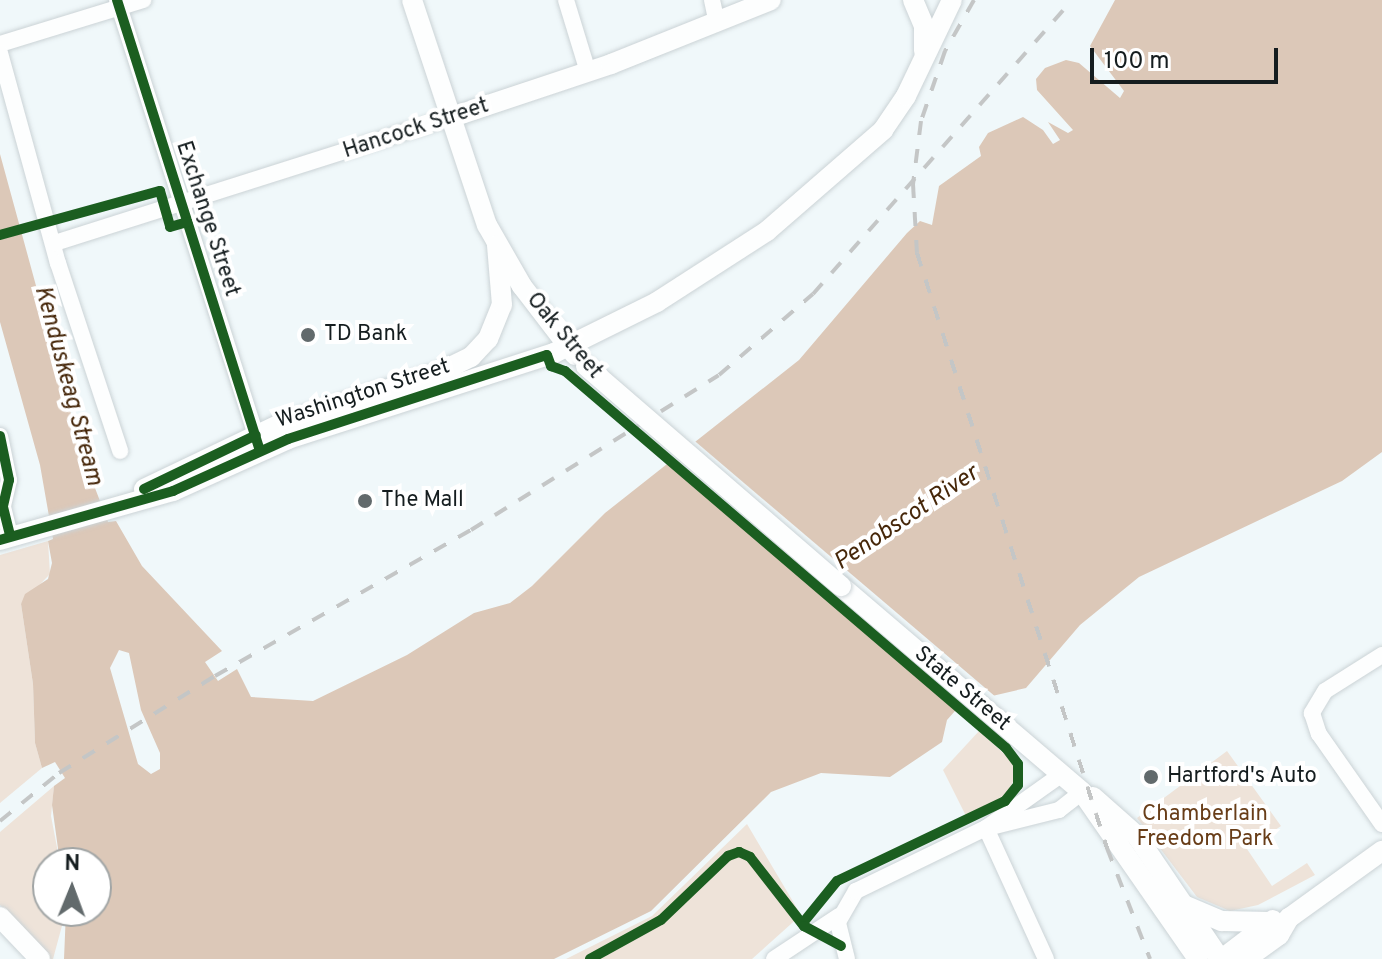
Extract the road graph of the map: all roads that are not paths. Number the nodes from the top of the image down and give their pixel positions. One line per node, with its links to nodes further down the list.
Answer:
1 (143, 0): 8 (street)
2 (412, 0): 14 (main road, Oak Street)
3 (566, 0): 13 (street)
4 (712, 0): 9 (street)
5 (771, 0): 9 (main road, Hancock Street)
6 (913, 0): 12 (main road)
7 (952, 0): 12 (main road, Washington Street)
8 (118, 4): 10 (street); 15 (street, Exchange Street)
9 (717, 23): 13 (main road, Hancock Street)
10 (0, 44)
11 (0, 53): 16 (street)
12 (921, 63): 18 (main road, Washington Street)
13 (588, 72): 14 (main road, Hancock Street)
14 (449, 118): 15 (street, Hancock Street); 17 (main road, Oak Street)
15 (181, 204): 16 (street, Hancock Street); 20 (street, Exchange Street)
16 (55, 243): 21 (street)
17 (497, 245): 18 (main road, Oak Street); 20 (main road, Washington Street)
18 (568, 347): 20 (main road, Washington Street); 23 (main road, Oak Street, bridge)
19 (0, 436): 22 (street)
20 (258, 443): 22 (main road, Washington Street)
21 (120, 451)
22 (5, 538)
23 (841, 586): 25 (main road, State Street)
24 (1382, 655): 27 (street)
25 (1062, 774): 26 (main road, State Street); 28 (street)
26 (1082, 792): 28 (street); 30 (main road, State Street); 38 (main road, State Street)
27 (1382, 824)
28 (986, 828): 31 (street); 37 (street)
29 (1382, 851): 33 (main road)
30 (1186, 906): 33 (main road); 39 (main road, State Street)
31 (839, 916): 35 (street); 36 (street)
32 (0, 917): 34 (main road)
33 (1279, 920): 39 (main road); 40 (main road)
34 (40, 959)
35 (774, 959)
36 (847, 959)
37 (1046, 959)
38 (1198, 959)
39 (1221, 959)
40 (1246, 959)

